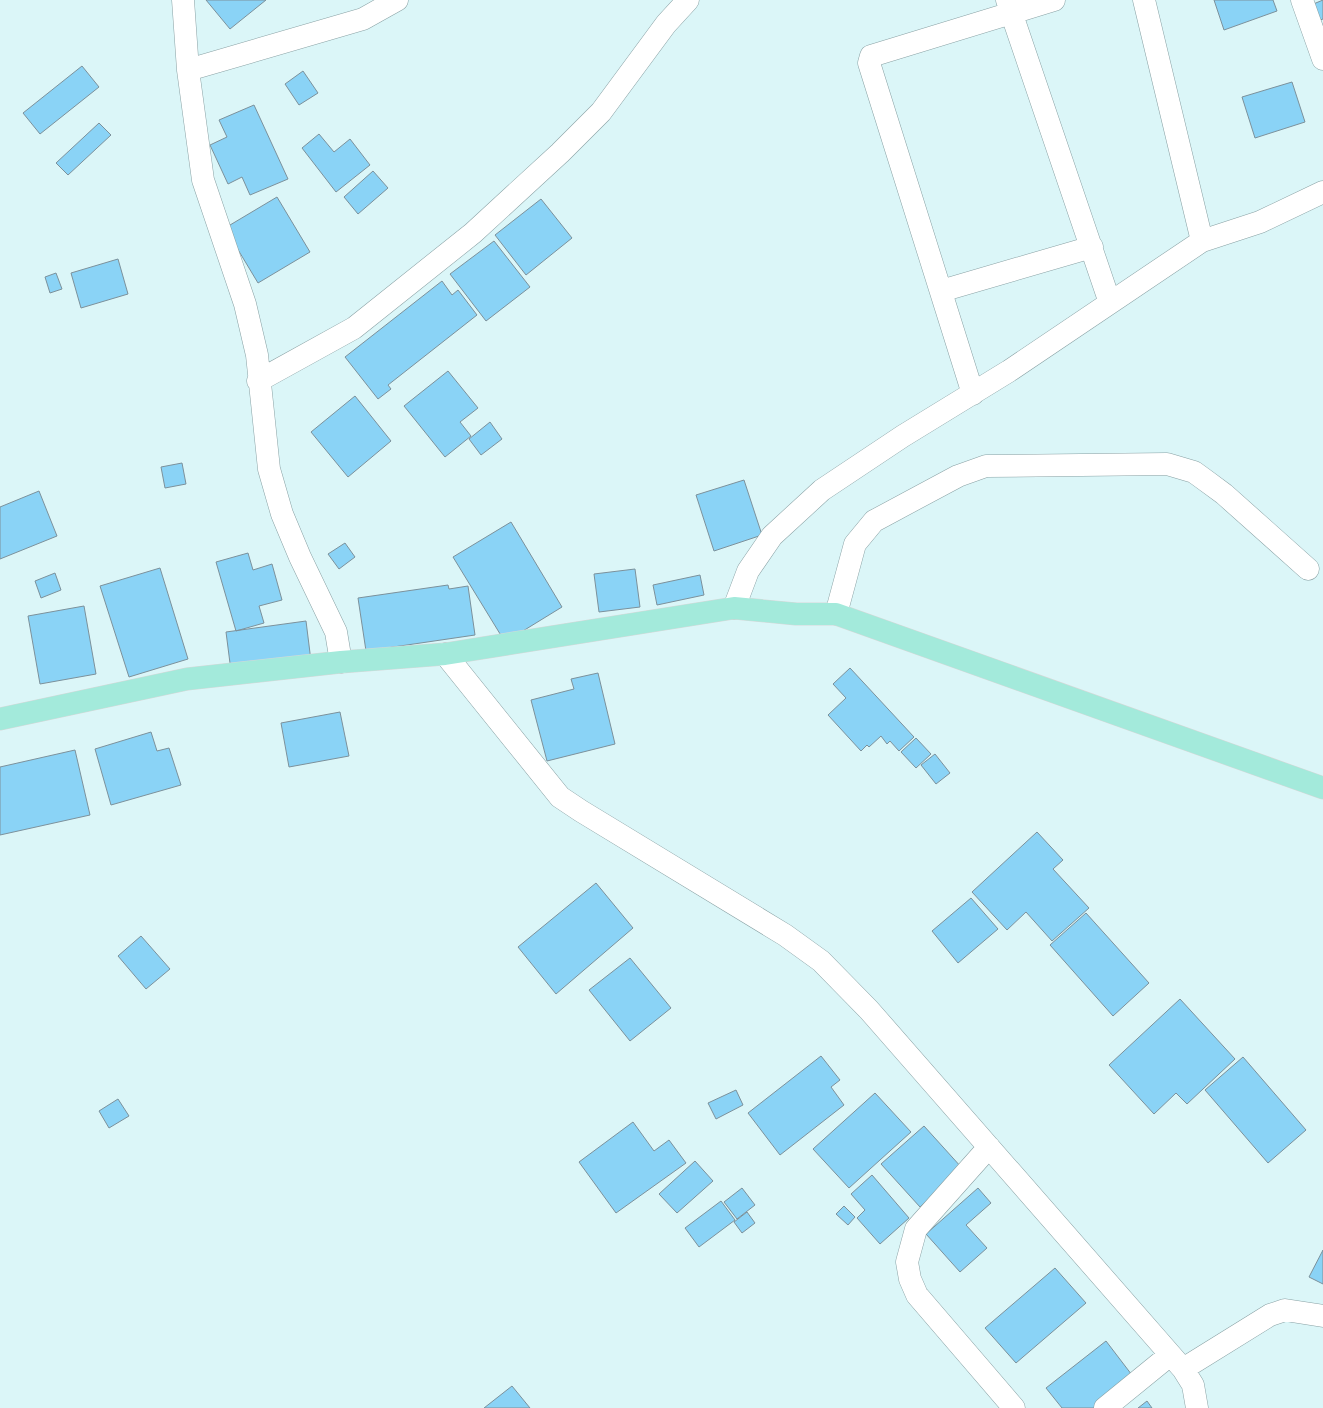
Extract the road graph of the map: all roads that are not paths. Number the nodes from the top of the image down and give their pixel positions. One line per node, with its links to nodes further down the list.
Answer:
1 (183, 0): 9 (street)
2 (398, 0): 9 (street)
3 (688, 0): 15 (street)
4 (1054, 0): 7 (street)
5 (1144, 0): 11 (street)
6 (1302, 0): 8 (street)
7 (1010, 6): 12 (street); 13 (street)
8 (1323, 59)
9 (188, 70): 15 (street)
10 (1323, 192): 11 (street)
11 (1202, 241): 14 (street)
12 (1092, 247): 13 (street); 14 (street)
13 (941, 291): 16 (street)
14 (1110, 303): 16 (street)
15 (258, 381): 21 (street)
16 (972, 394): 18 (street)
17 (1308, 568): 19 (street)
18 (734, 608): 19 (main road); 20 (main road)
19 (836, 614): 23 (main road)
20 (445, 654): 21 (main road); 24 (street)
21 (341, 662): 22 (main road)
22 (0, 719)
23 (1323, 788)
24 (989, 1147): 26 (street); 27 (street)
25 (1323, 1316): 26 (street)
26 (1177, 1362): 28 (street); 29 (street)
27 (1014, 1408)
28 (1105, 1408)
29 (1197, 1408)

